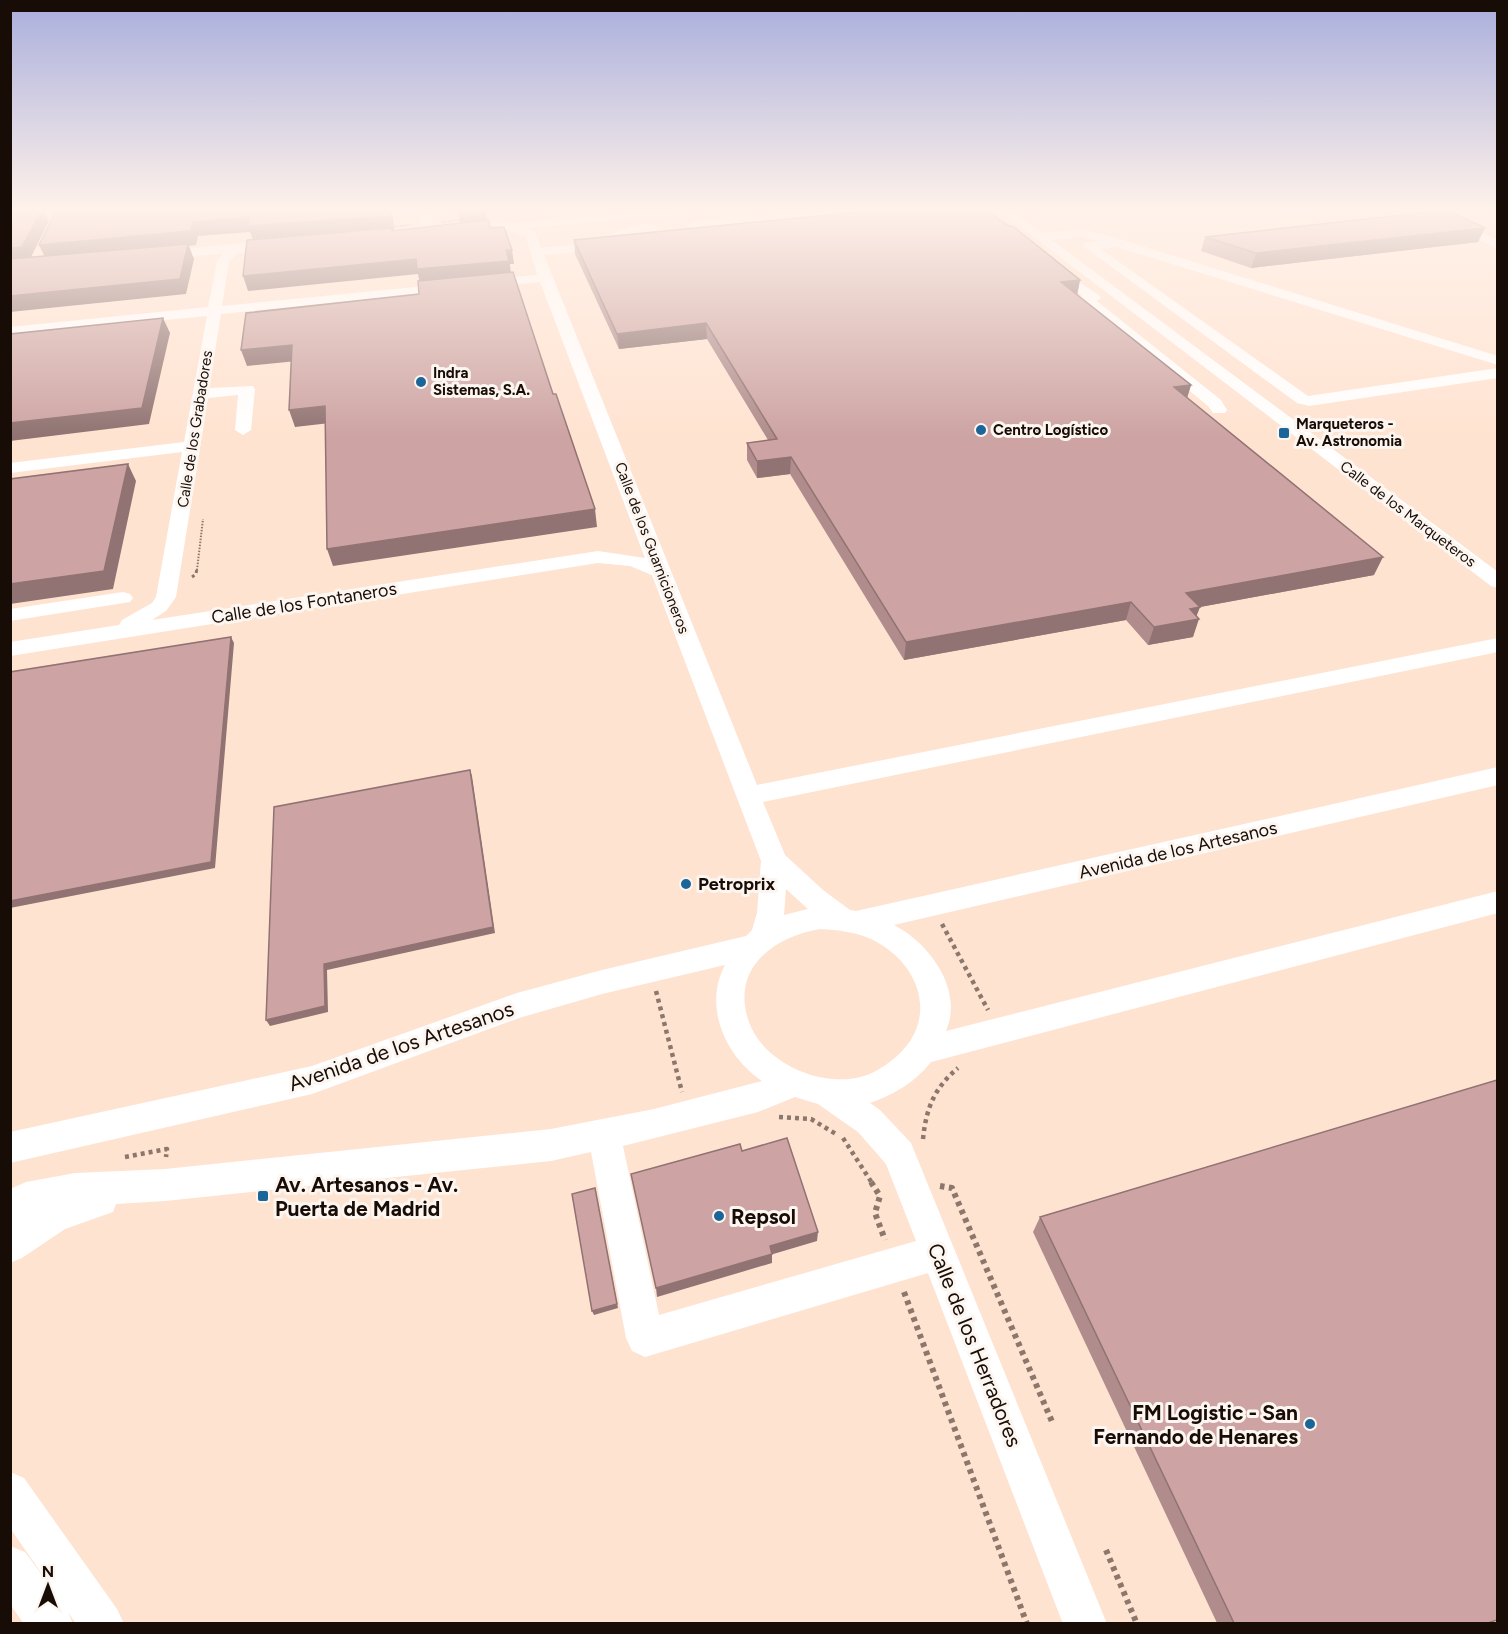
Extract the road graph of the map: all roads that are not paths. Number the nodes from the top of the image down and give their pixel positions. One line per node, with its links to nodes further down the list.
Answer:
1 (220, 284): 8 (street, Calle de los Grabadores)
2 (482, 284): 8 (street)
3 (547, 284): 20 (street, Calle de los Guarnicioneros)
4 (1076, 284): 15 (street)
5 (1104, 284): 16 (street, Calle de los Marqueteros)
6 (1142, 284): 14 (street)
7 (1251, 284): 10 (street)
8 (213, 311): 9 (street); 13 (street, Calle de los Grabadores)
9 (10, 331)
10 (1497, 361)
11 (1497, 373): 14 (street)
12 (1497, 388): 16 (street)
13 (200, 394): 17 (street); 18 (street, Calle de los Grabadores)
14 (1309, 401): 16 (street)
15 (1207, 412)
16 (1279, 417): 23 (street, Calle de los Marqueteros)
17 (243, 430)
18 (193, 446): 19 (street); 24 (street, Calle de los Grabadores)
19 (10, 468)
20 (643, 526): 21 (street, Calle de los Fontaneros); 22 (street, Calle de los Guarnicioneros)
21 (598, 557): 22 (street, Calle de los Fontaneros); 27 (street, Calle de los Fontaneros)
22 (661, 572): 32 (street, Calle de los Guarnicioneros)
23 (1497, 582)
24 (166, 597): 27 (street); 28 (street)
25 (123, 598): 26 (street)
26 (10, 615)
27 (226, 616): 28 (street, Calle de los Fontaneros)
28 (111, 633): 30 (street, Calle de los Fontaneros)
29 (1497, 645): 32 (street)
30 (10, 649)
31 (1497, 776): 35 (street, Avenida de los Artesanos)
32 (749, 796): 33 (street, Calle de los Guarnicioneros)
33 (774, 861): 35 (street, Calle de los Guarnicioneros); 36 (street, Calle de los Guarnicioneros)
34 (1497, 902): 37 (street)
35 (849, 920): 36 (street); 37 (street)
36 (760, 941): 38 (street); 41 (street, Avenida de los Artesanos)
37 (925, 1050): 39 (street)
38 (791, 1084): 39 (street); 40 (street)
39 (827, 1093): 45 (street, Calle de los Herradores)
40 (604, 1134): 42 (street); 45 (street)
41 (10, 1148)
42 (165, 1185): 43 (street); 44 (street)
43 (10, 1206)
44 (10, 1246)
45 (938, 1252): 50 (street, Calle de los Herradores)
46 (10, 1492): 49 (street)
47 (10, 1566): 48 (street)
48 (51, 1623)
49 (102, 1623)
50 (1085, 1623)

